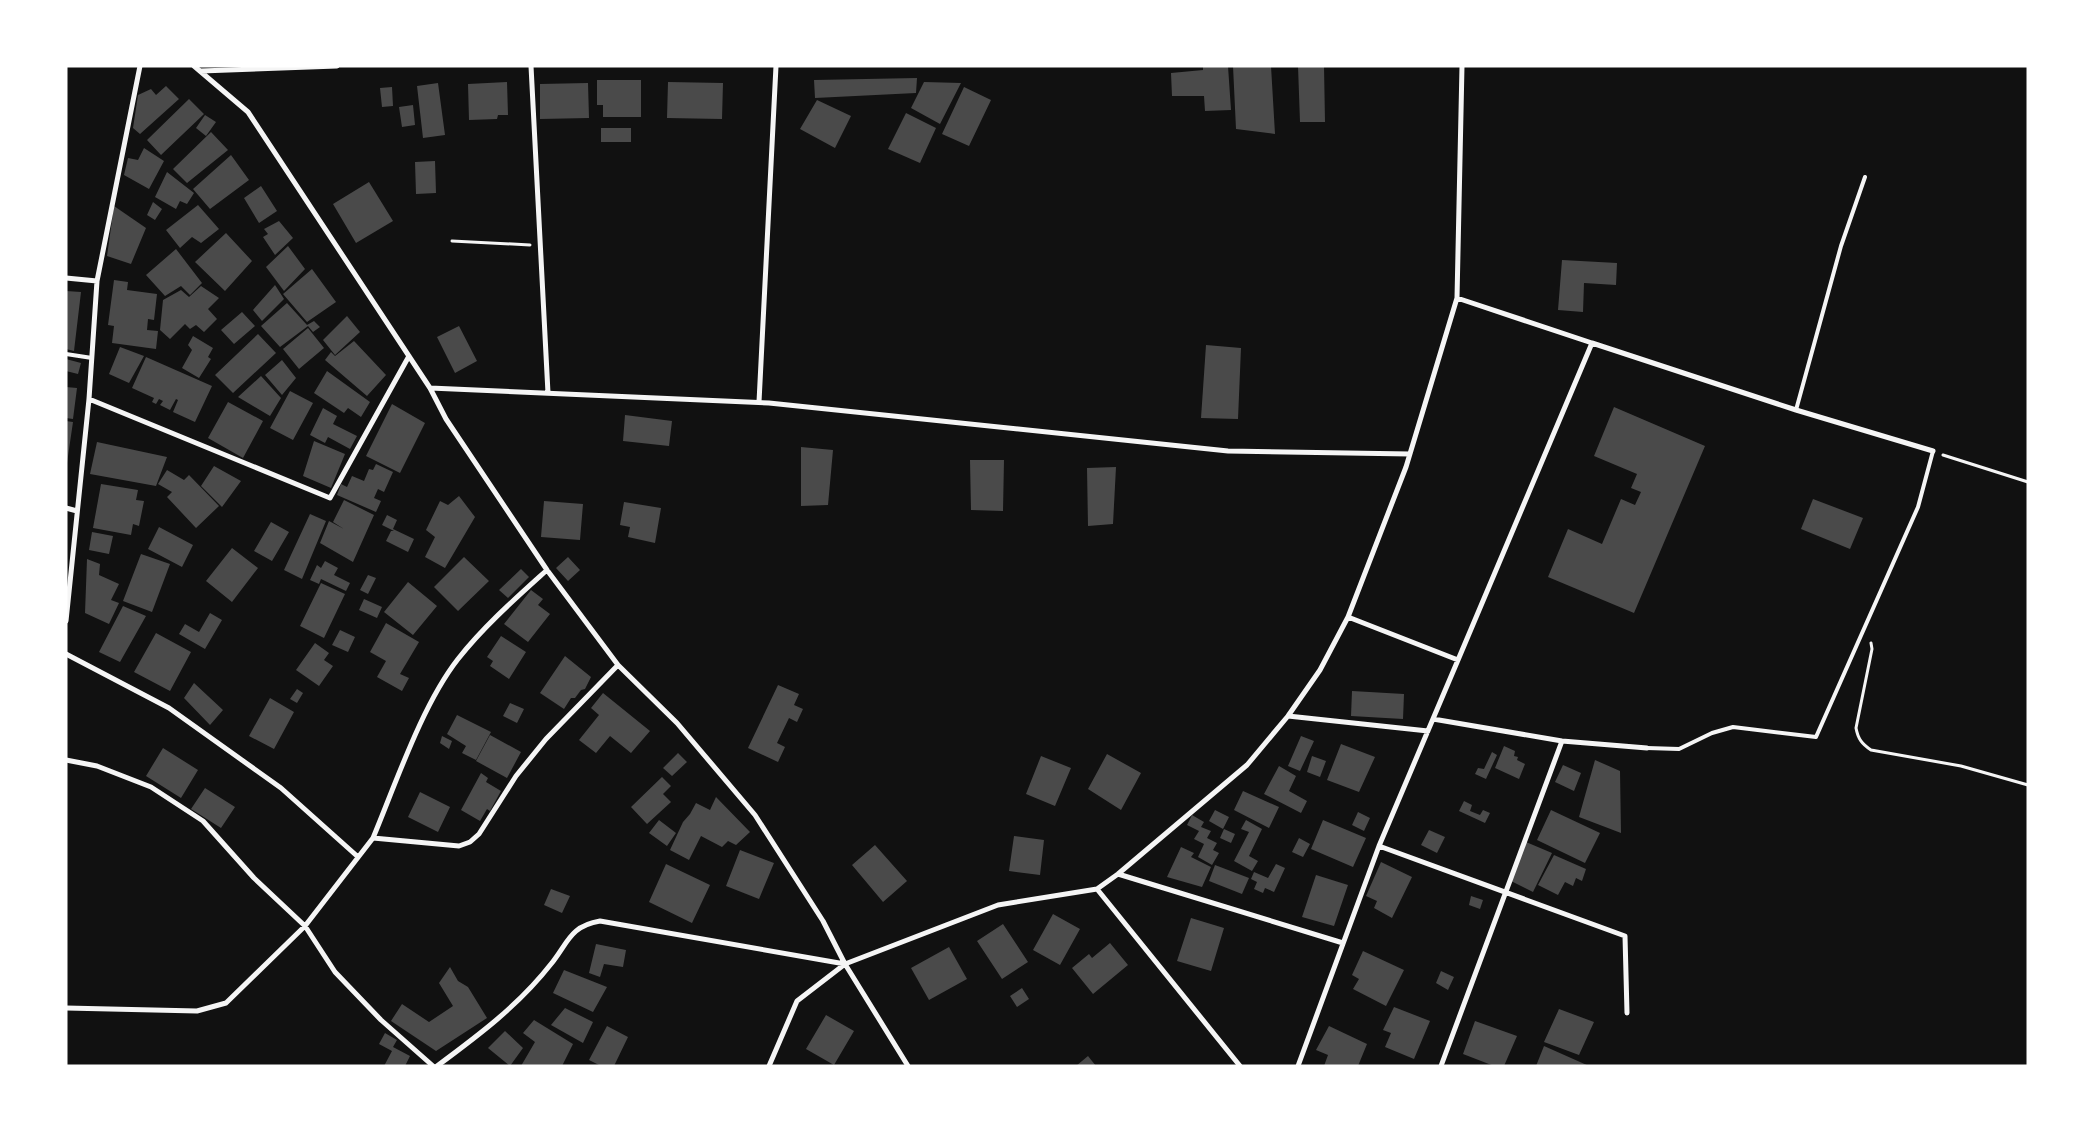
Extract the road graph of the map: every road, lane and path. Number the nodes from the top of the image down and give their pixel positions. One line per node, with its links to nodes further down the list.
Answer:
1 (140, 66): 13 (street)
2 (194, 66): 8 (street)
3 (338, 66): 7 (street)
4 (531, 66): 11 (street)
5 (776, 66): 22 (street)
6 (1462, 66): 14 (street)
7 (325, 67): 8 (street)
8 (201, 71): 17 (street)
9 (1865, 177): 23 (lane)
10 (452, 241): 11 (path)
11 (540, 246): 20 (street)
12 (66, 278): 13 (street)
13 (97, 281): 18 (street)
14 (1457, 298): 15 (street); 25 (street)
15 (1592, 343): 23 (street); 34 (street)
16 (66, 354): 18 (lane)
17 (409, 356): 19 (street); 21 (street)
18 (92, 358): 21 (street)
19 (430, 388): 20 (street); 29 (street)
20 (548, 393): 22 (street)
21 (89, 398): 28 (street)
22 (759, 402): 25 (street)
23 (1796, 410): 24 (street)
24 (1933, 451): 26 (path); 32 (lane)
25 (1410, 454): 30 (street)
26 (2028, 482)
27 (66, 508): 28 (street)
28 (78, 511): 31 (street)
29 (547, 570): 35 (street); 43 (street)
30 (1348, 617): 34 (street); 36 (street)
31 (66, 621)
32 (1862, 633): 40 (lane); 42 (path)
33 (66, 654): 45 (street)
34 (1458, 660): 37 (street)
35 (618, 665): 43 (street); 51 (street)
36 (1288, 716): 38 (street); 46 (street)
37 (1433, 719): 38 (street); 39 (street)
38 (1428, 731): 44 (street)
39 (1562, 741): 40 (street); 48 (street)
40 (1647, 748)
41 (66, 760): 49 (street)
42 (2028, 785)
43 (373, 838): 45 (street)
44 (1379, 846): 48 (street); 50 (street)
45 (357, 856): 49 (street)
46 (1118, 874): 47 (street); 50 (street)
47 (1097, 889): 51 (street); 57 (street)
48 (1506, 892): 53 (street); 59 (street)
49 (305, 926): 52 (street); 54 (street)
50 (1343, 943): 58 (street)
51 (845, 964): 54 (street); 55 (street); 56 (street)
52 (66, 1008)
53 (1627, 1012)
54 (435, 1066)
55 (769, 1066)
56 (908, 1066)
57 (1240, 1066)
58 (1298, 1066)
59 (1441, 1066)

